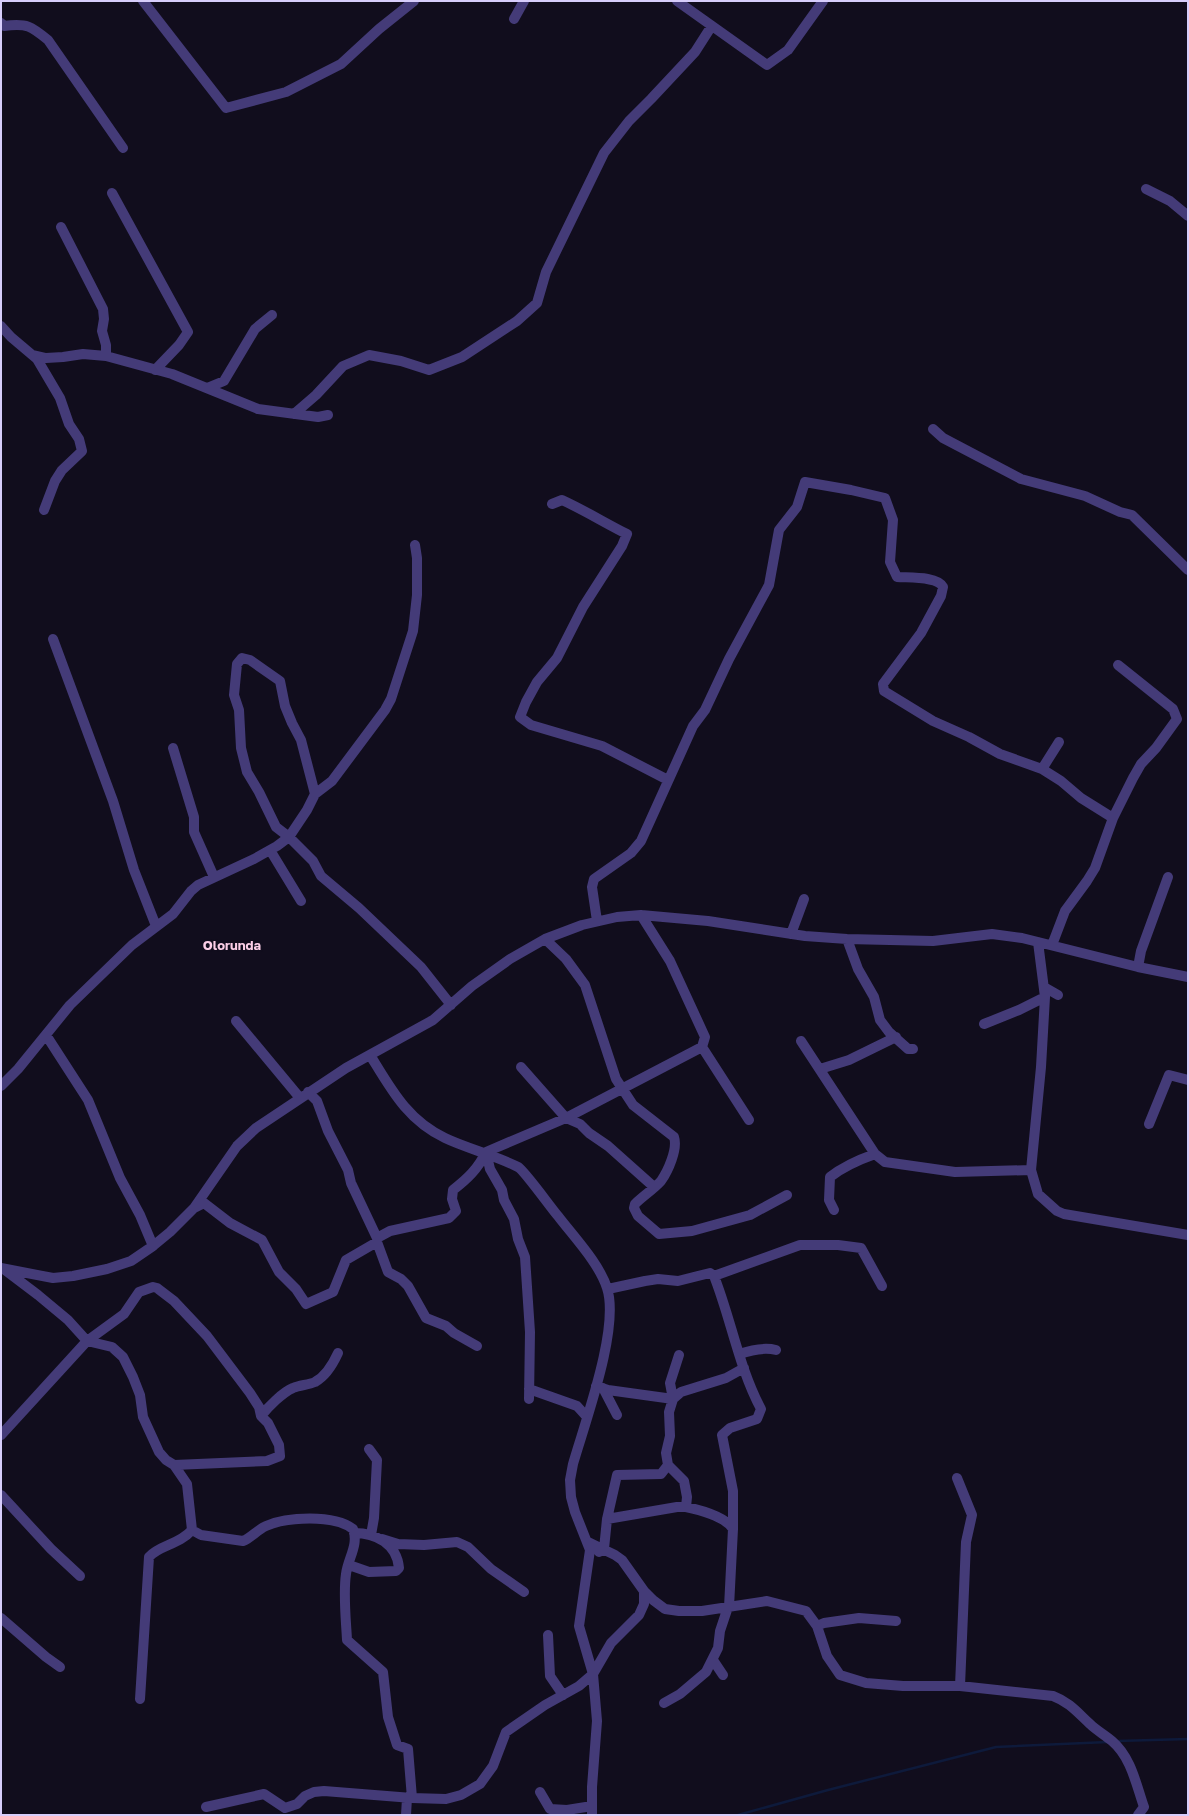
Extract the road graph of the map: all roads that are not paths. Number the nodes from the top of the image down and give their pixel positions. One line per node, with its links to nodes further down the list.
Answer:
1 (143, 1): 2 (street)
2 (414, 1)
3 (524, 1): 6 (street)
4 (677, 1): 8 (street)
5 (823, 1): 8 (street)
6 (514, 19)
7 (1, 23): 9 (street)
8 (711, 27): 20 (street)
9 (122, 148)
10 (1146, 189): 12 (street)
11 (112, 193): 18 (street)
12 (1188, 216)
13 (62, 227): 17 (street)
14 (272, 315): 19 (street)
15 (1, 326): 16 (street)
16 (33, 355): 17 (street); 24 (street)
17 (106, 356): 18 (street)
18 (155, 370): 19 (street)
19 (207, 388): 20 (street)
20 (294, 414): 21 (street)
21 (328, 415)
22 (933, 429): 26 (street)
23 (552, 504): 32 (street)
24 (44, 510)
25 (416, 545): 33 (street)
26 (1188, 570)
27 (53, 639): 43 (street)
28 (1118, 664): 34 (street)
29 (1059, 742): 31 (street)
30 (173, 748): 37 (street)
31 (1042, 769): 32 (street); 34 (street)
32 (668, 780): 42 (street)
33 (315, 794): 35 (street); 35 (street)
34 (1113, 818): 48 (street)
35 (289, 837): 36 (street); 53 (street)
36 (270, 850): 37 (street); 40 (street)
37 (214, 877): 43 (street)
38 (1168, 878): 49 (street)
39 (804, 899): 44 (street)
40 (300, 901)
41 (641, 915): 42 (street); 44 (street); 59 (street)
42 (597, 921): 46 (street)
43 (156, 926): 56 (street)
44 (791, 934): 45 (street)
45 (847, 938): 47 (street); 57 (street)
46 (545, 939): 53 (street); 66 (street)
47 (1038, 942): 48 (street); 51 (street)
48 (1052, 945): 49 (street)
49 (1138, 967): 50 (street)
50 (1188, 977)
51 (1044, 992): 52 (street); 55 (street); 73 (street)
52 (1058, 995)
53 (451, 1005): 61 (street)
54 (236, 1021): 67 (street)
55 (984, 1024)
56 (46, 1035): 65 (street); 80 (street)
57 (896, 1037): 60 (street); 63 (street)
58 (802, 1041): 63 (street)
59 (702, 1047): 66 (street); 69 (street)
60 (913, 1049)
61 (370, 1055): 67 (street); 71 (street)
62 (521, 1068): 68 (street)
63 (820, 1069): 72 (street)
64 (1188, 1080): 70 (street)
65 (1, 1086)
66 (622, 1088): 68 (street); 74 (street)
67 (304, 1095): 76 (street); 79 (street)
68 (566, 1118): 71 (street); 74 (street)
69 (749, 1120)
70 (1149, 1124)
71 (486, 1152): 79 (street); 84 (street); 96 (street)
72 (874, 1154): 73 (street); 77 (street)
73 (1031, 1170): 78 (street)
74 (654, 1187): 75 (street)
75 (787, 1195)
76 (194, 1208): 79 (street); 80 (street)
77 (834, 1210)
78 (1188, 1235)
79 (377, 1240): 86 (street)
80 (153, 1246): 81 (street)
81 (2, 1268): 85 (street)
82 (714, 1276): 83 (street); 84 (street); 89 (street)
83 (882, 1286)
84 (608, 1289): 92 (street)
85 (87, 1341): 94 (street); 97 (street); 99 (street)
86 (477, 1346)
87 (776, 1350): 89 (street)
88 (338, 1353): 94 (street)
89 (739, 1354): 91 (street)
90 (679, 1355): 93 (street)
91 (744, 1368): 93 (street); 105 (street)
92 (599, 1387): 93 (street); 95 (street); 96 (street)
93 (672, 1399): 100 (street)
94 (261, 1416): 99 (street)
95 (617, 1416)
96 (587, 1417): 110 (street)
97 (1, 1435)
98 (369, 1449): 108 (street)
99 (174, 1465): 106 (street)
100 (668, 1465): 103 (street); 104 (street)
101 (957, 1478): 126 (street)
102 (1, 1495): 114 (street)
103 (686, 1507): 104 (street); 105 (street)
104 (607, 1519): 111 (street)
105 (734, 1528): 117 (street)
106 (192, 1530): 107 (street); 128 (street)
107 (354, 1533): 108 (street); 113 (street)
108 (371, 1535): 109 (street)
109 (382, 1539): 113 (street); 116 (street)
110 (588, 1542): 111 (street); 112 (street)
111 (604, 1549): 112 (street); 115 (street)
112 (588, 1557): 124 (street)
113 (349, 1565): 131 (street)
114 (80, 1576)
115 (644, 1591): 117 (street); 124 (street)
116 (524, 1592)
117 (728, 1607): 120 (street); 122 (street)
118 (1, 1618): 123 (street)
119 (896, 1621): 120 (street)
120 (817, 1626): 126 (street)
121 (548, 1635): 127 (street)
122 (713, 1660): 125 (street); 129 (street)
123 (60, 1667)
124 (593, 1674): 127 (street); 133 (street)
125 (723, 1675)
126 (960, 1686): 135 (street)
127 (563, 1695): 131 (street)
128 (140, 1699)
129 (664, 1703)
130 (540, 1792): 133 (street)
131 (410, 1798): 132 (street); 134 (street)
132 (206, 1806)
133 (592, 1811)
134 (406, 1815)
135 (1138, 1815)

